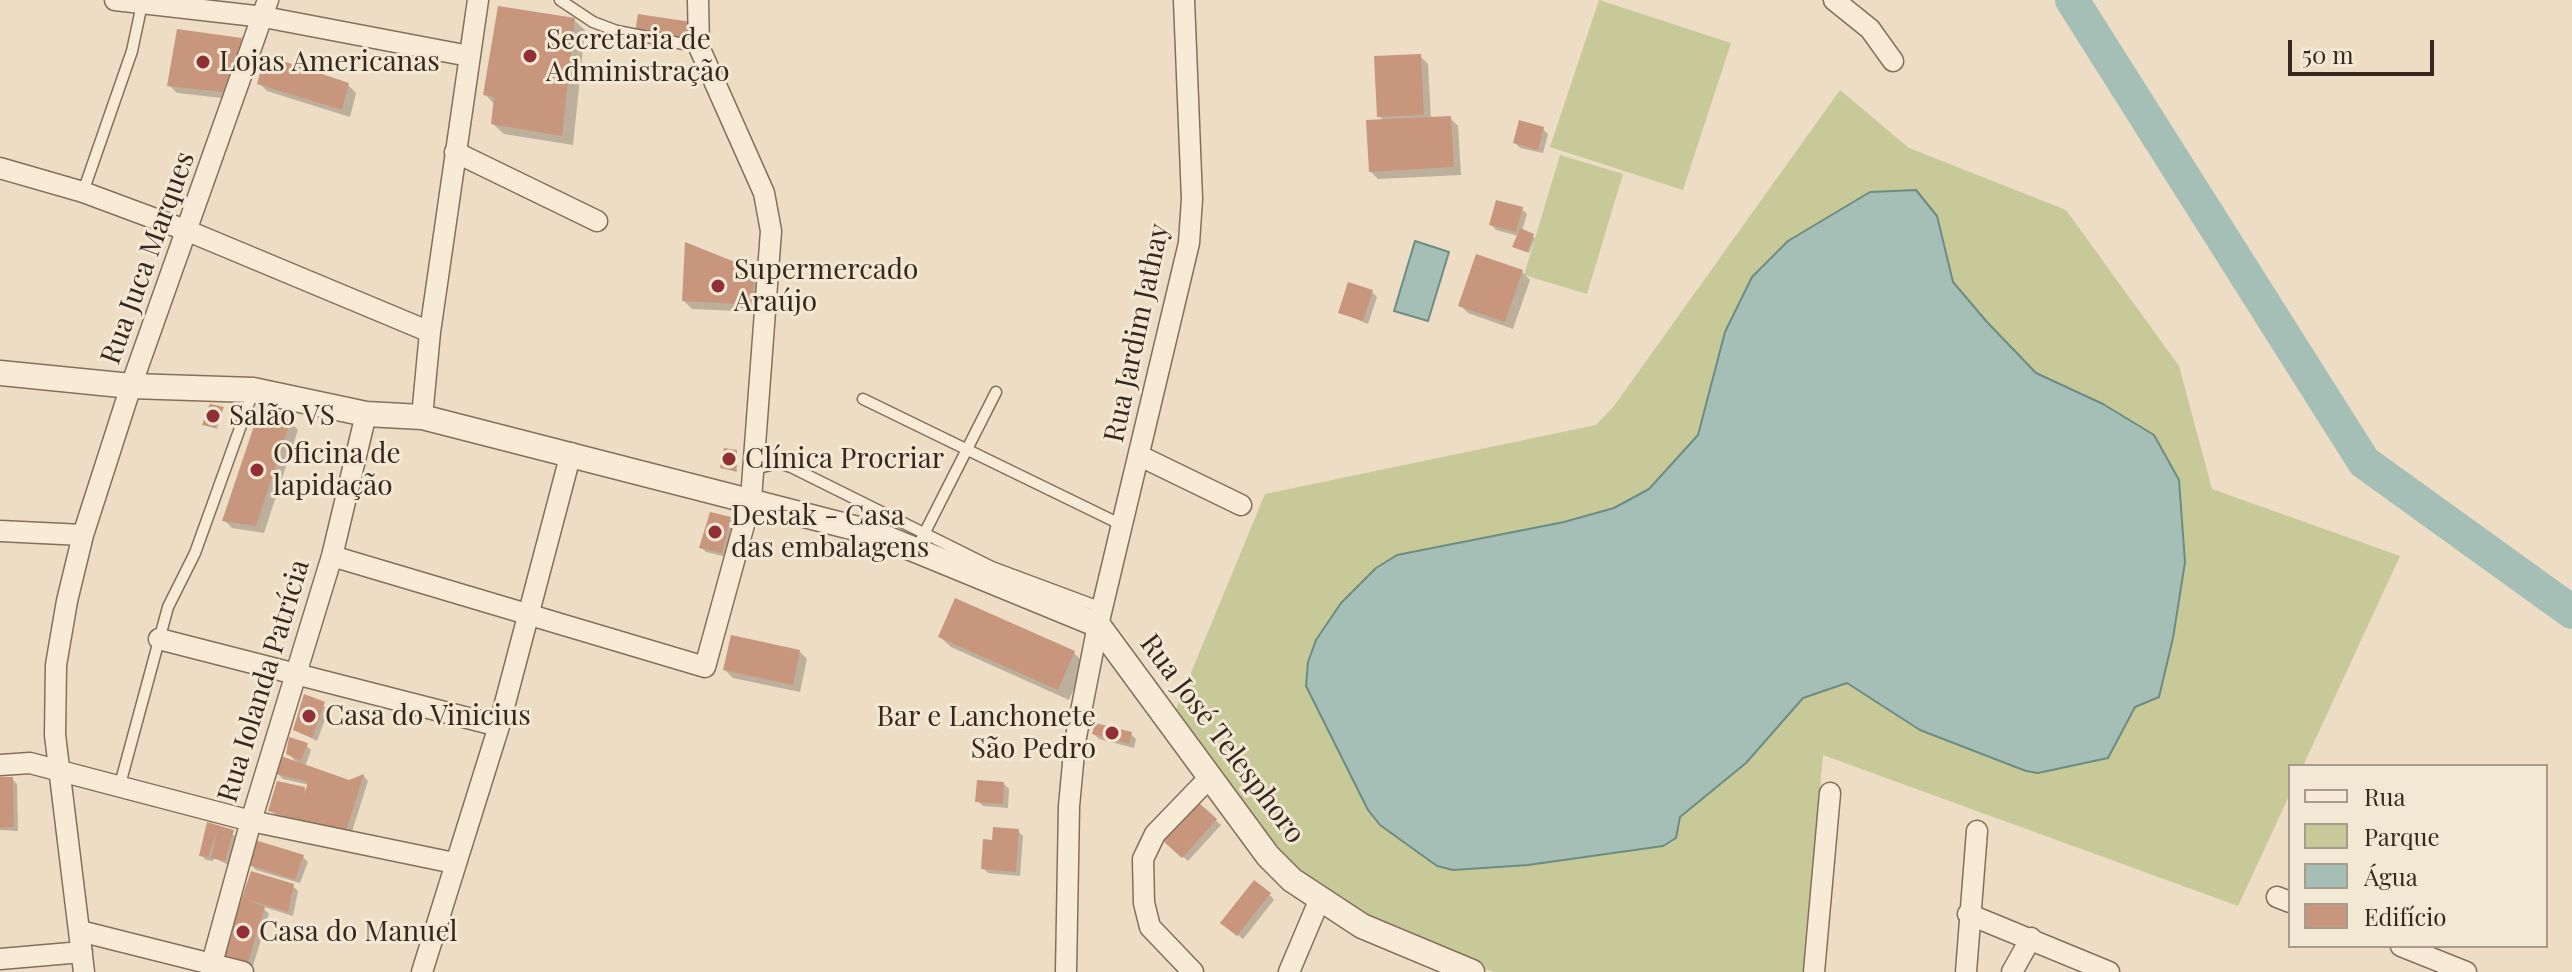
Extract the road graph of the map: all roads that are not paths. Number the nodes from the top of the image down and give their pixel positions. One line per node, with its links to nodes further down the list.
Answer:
1 (115, 0): 7 (street)
2 (478, 0): 10 (street)
3 (560, 0): 9 (lane)
4 (698, 0): 9 (street)
5 (1184, 0): 27 (street, Rua Jardim Jathay)
6 (1834, 0): 11 (street)
7 (142, 4): 8 (street); 14 (lane)
8 (266, 9): 10 (street); 16 (street, Rua Juca Marques)
9 (699, 47): 28 (street)
10 (469, 56): 12 (street)
11 (1893, 61)
12 (455, 152): 15 (street); 17 (street)
13 (0, 168): 14 (street)
14 (83, 192): 16 (street)
15 (597, 221)
16 (188, 231): 17 (street); 19 (street, Rua Juca Marques)
17 (430, 332): 24 (street)
18 (0, 373): 19 (street)
19 (131, 386): 20 (street); 33 (street, Rua Juca Marques)
20 (253, 390): 23 (street); 38 (lane)
21 (996, 392): 25 (lane)
22 (863, 399): 25 (lane)
23 (366, 414): 24 (street); 35 (street, Rua Iolanda Patrícia)
24 (422, 417): 26 (street)
25 (967, 449): 31 (lane); 34 (lane)
26 (571, 453): 29 (street); 36 (street)
27 (1140, 456): 30 (street); 31 (street, Rua Jardim Jathay)
28 (755, 469): 29 (street); 34 (lane)
29 (751, 499): 34 (street); 36 (street)
30 (1241, 505)
31 (1124, 526): 37 (street, Rua Jardim Jathay)
32 (0, 531): 33 (street)
33 (83, 535): 42 (street, Rua Juca Marques)
34 (920, 542): 37 (street)
35 (332, 556): 36 (street); 39 (street, Rua Iolanda Patrícia)
36 (530, 614): 40 (street)
37 (1100, 616): 43 (street, Rua José Telesphoro); 60 (street, Rua Jardim Jathay)
38 (159, 639): 39 (street); 44 (lane)
39 (296, 673): 40 (street); 46 (street, Rua Iolanda Patrícia)
40 (499, 726): 48 (street)
41 (0, 765): 42 (street)
42 (58, 770): 44 (street); 51 (street, Rua Juca Marques)
43 (1211, 776): 49 (street, Rua José Telesphoro); 61 (street)
44 (119, 788): 46 (street)
45 (1830, 793): 64 (street)
46 (251, 821): 48 (street); 56 (street, Rua Iolanda Patrícia)
47 (1977, 831): 50 (street)
48 (454, 863): 59 (street)
49 (1319, 901): 62 (street); 63 (street, Rua José Telesphoro)
50 (1968, 914): 52 (street); 65 (street)
51 (80, 931): 55 (street, Rua Juca Marques); 56 (street)
52 (2031, 938): 66 (street); 67 (street)
53 (2406, 948): 68 (street)
54 (0, 959): 57 (street)
55 (83, 962): 57 (street)
56 (212, 963): 58 (street)
57 (47, 965)
58 (243, 972)
59 (422, 972)
60 (1066, 972)
61 (1193, 972)
62 (1289, 972)
63 (1472, 972)
64 (1814, 972)
65 (1966, 972)
66 (2012, 972)
67 (2109, 972)
68 (2466, 972)

